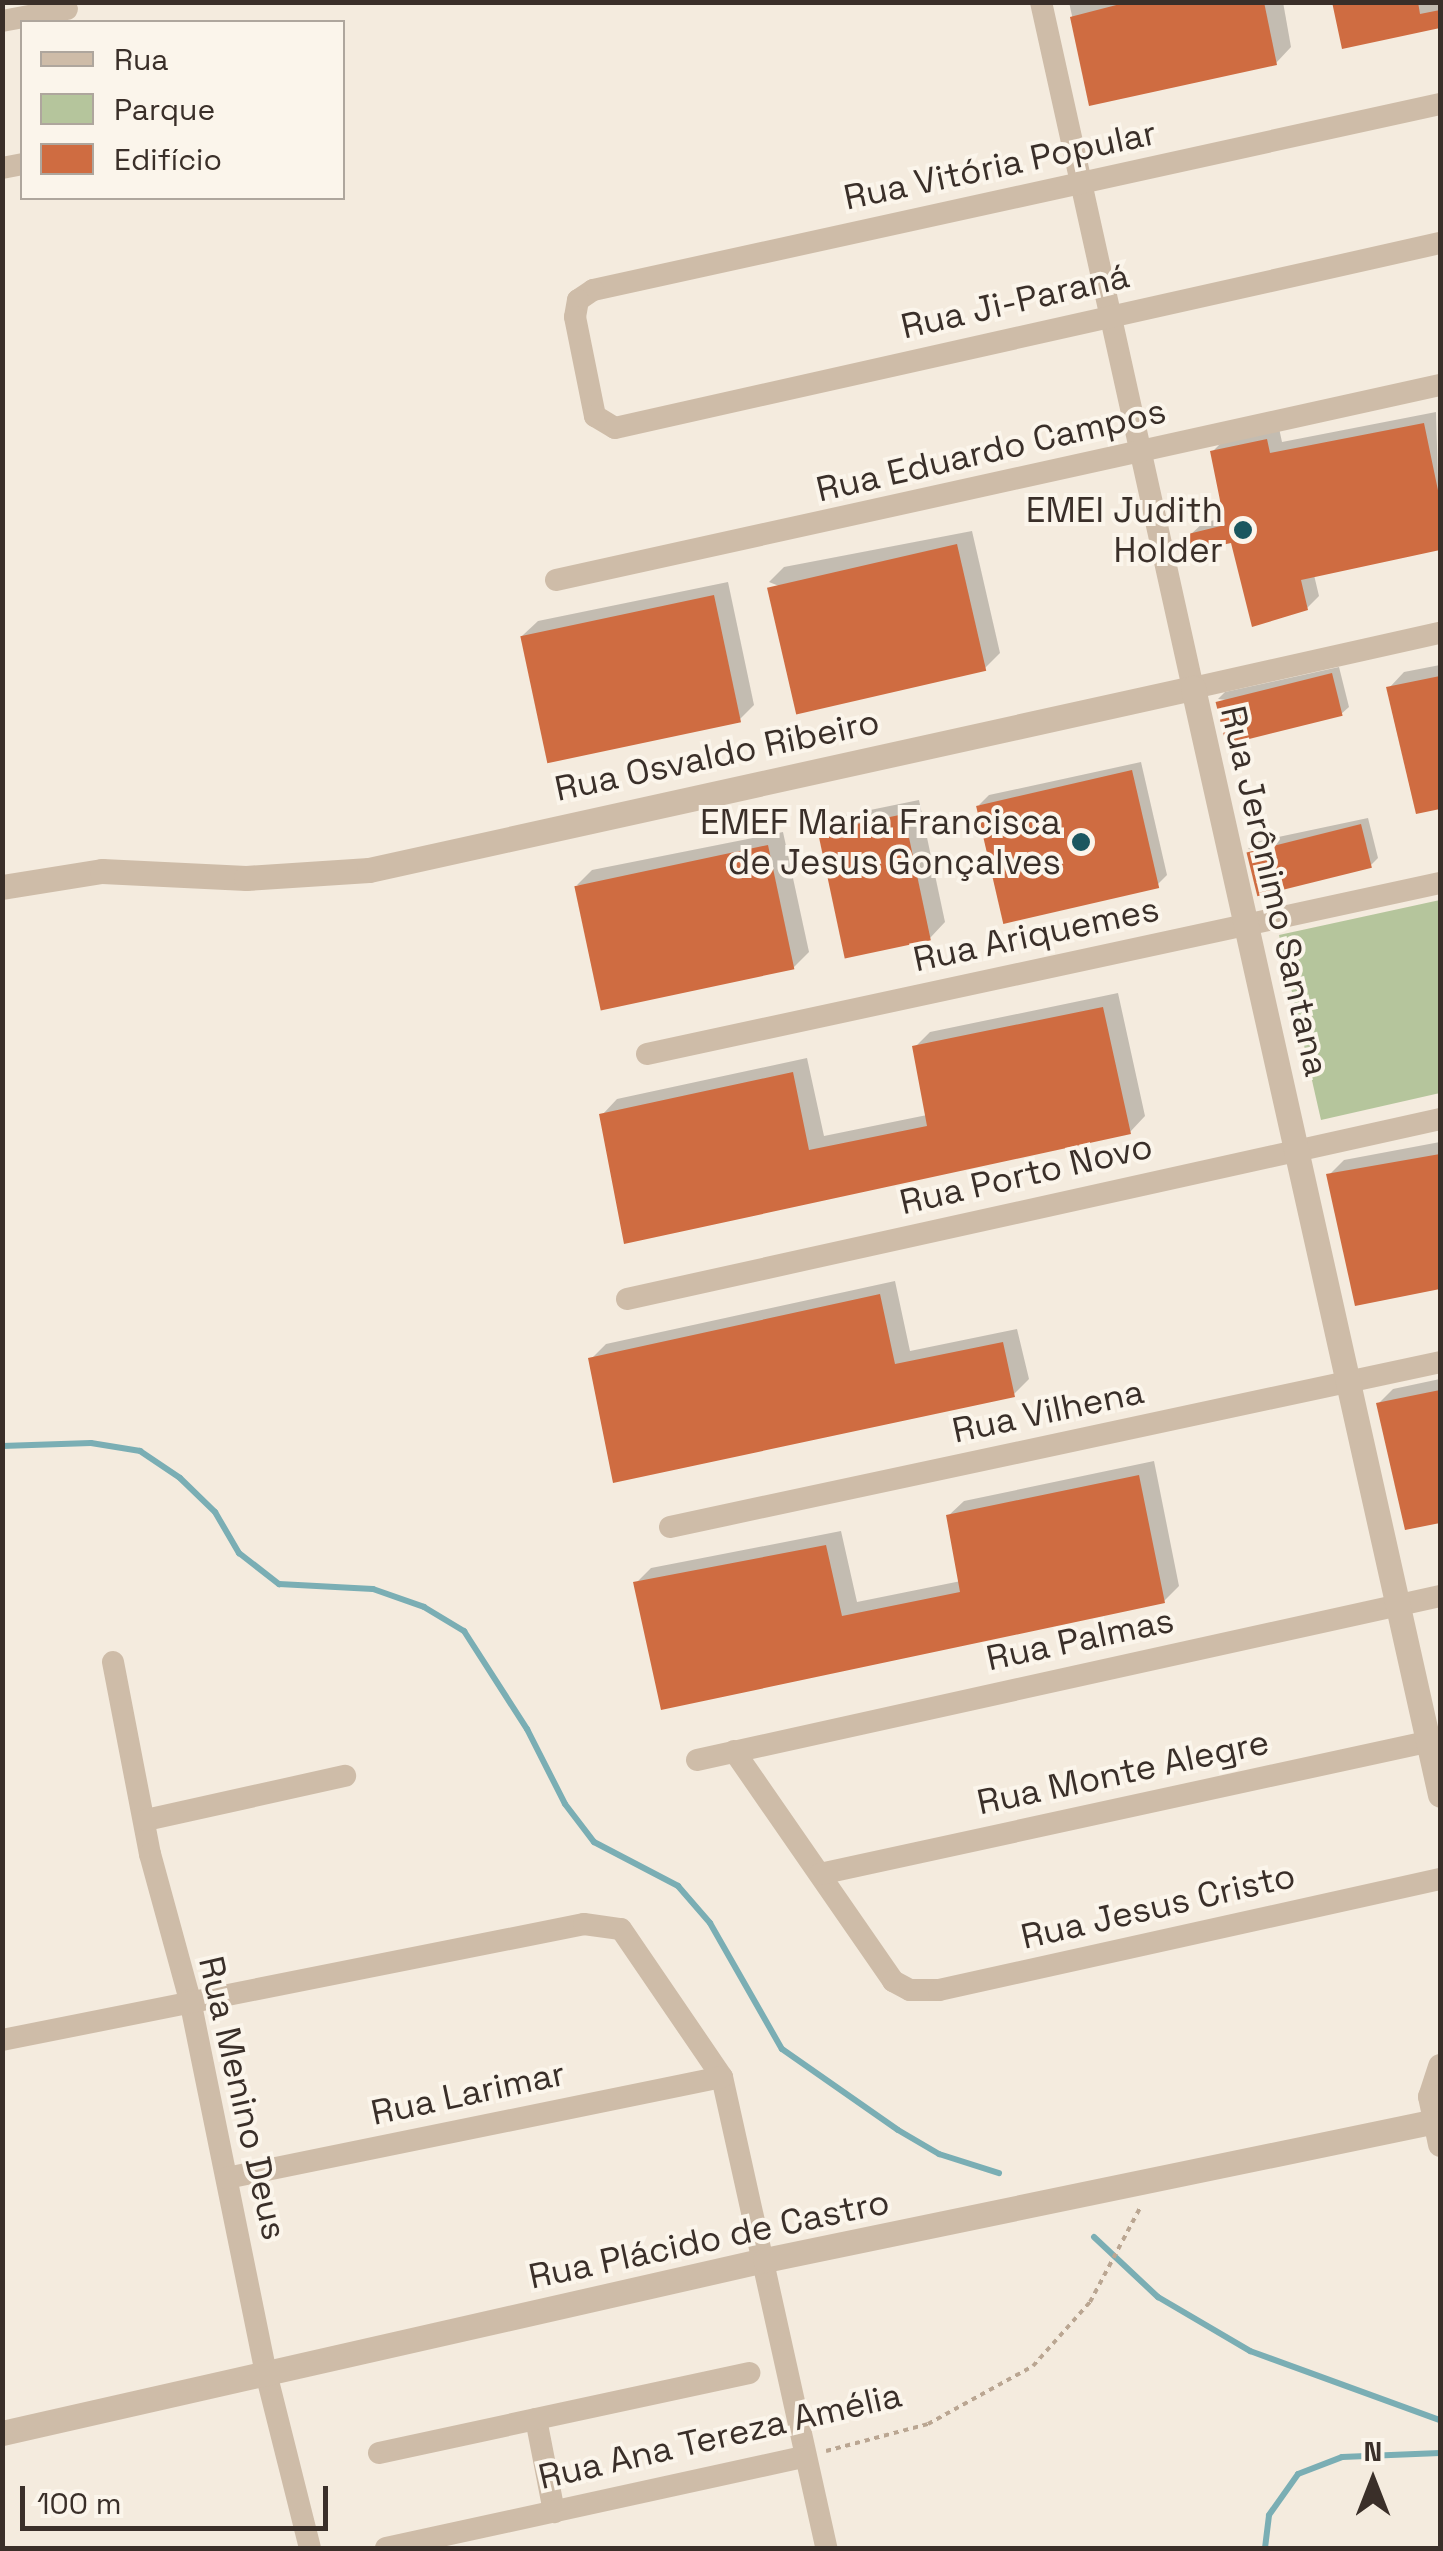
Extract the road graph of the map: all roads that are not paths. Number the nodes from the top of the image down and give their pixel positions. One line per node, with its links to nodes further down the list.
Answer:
1 (1041, 2): 5 (street, Rua Jerônimo Santana)
2 (68, 11): 3 (street)
3 (2, 20)
4 (1440, 104): 5 (street, Rua Vitória Popular)
5 (1081, 183): 7 (street, Rua Jerônimo Santana); 9 (street, Rua Vitória Popular)
6 (1440, 243): 7 (street, Rua Ji-Paraná)
7 (1111, 314): 9 (street, Rua Ji-Paraná); 10 (street, Rua Jerônimo Santana)
8 (1440, 386): 10 (street, Rua Eduardo Campos)
9 (606, 426)
10 (1142, 452): 11 (street, Rua Eduardo Campos); 13 (street, Rua Jerônimo Santana)
11 (556, 580)
12 (1440, 632): 13 (street, Rua Osvaldo Ribeiro)
13 (1193, 688): 15 (street, Rua Osvaldo Ribeiro); 16 (street, Rua Jerônimo Santana)
14 (1440, 883): 16 (street, Rua Ariquemes)
15 (2, 887)
16 (1248, 924): 17 (street, Rua Ariquemes); 19 (street, Rua Jerônimo Santana)
17 (647, 1054)
18 (1440, 1119): 19 (street, Rua Porto Novo)
19 (1298, 1150): 20 (street, Rua Porto Novo); 22 (street, Rua Jerônimo Santana)
20 (627, 1299)
21 (1440, 1362): 22 (street, Rua Vilhena)
22 (1350, 1382): 23 (street, Rua Vilhena); 25 (street, Rua Jerônimo Santana)
23 (670, 1526)
24 (1440, 1596): 25 (street, Rua Palmas)
25 (1399, 1605): 27 (street, Rua Jerônimo Santana); 28 (street, Rua Palmas)
26 (113, 1662): 32 (street, Rua Menino Deus)
27 (1434, 1740): 31 (street, Rua Jerônimo Santana); 33 (street, Rua Monte Alegre)
28 (734, 1751): 29 (street, Rua Palmas); 33 (street)
29 (697, 1760)
30 (345, 1776): 32 (street)
31 (1440, 1795)
32 (146, 1820): 35 (street, Rua Menino Deus)
33 (820, 1874): 34 (street, Rua Jesus Cristo)
34 (1440, 1879)
35 (190, 2000): 36 (street); 38 (street); 40 (street, Rua Menino Deus)
36 (2, 2040)
37 (1440, 2066): 39 (street)
38 (722, 2077): 40 (street, Rua Larimar); 41 (street)
39 (1436, 2132): 41 (street, Rua Plácido de Castro)
40 (227, 2178): 42 (street, Rua Menino Deus)
41 (765, 2260): 42 (street, Rua Plácido de Castro); 47 (street)
42 (266, 2372): 45 (street, Rua Plácido de Castro); 49 (street, Rua Menino Deus)
43 (749, 2373): 44 (street)
44 (536, 2418): 46 (street); 48 (street)
45 (2, 2433)
46 (379, 2452)
47 (805, 2457): 48 (street, Rua Ana Tereza Amélia); 51 (street)
48 (554, 2512): 50 (street, Rua Ana Tereza Amélia)
49 (310, 2548)
50 (386, 2548)
51 (826, 2548)

